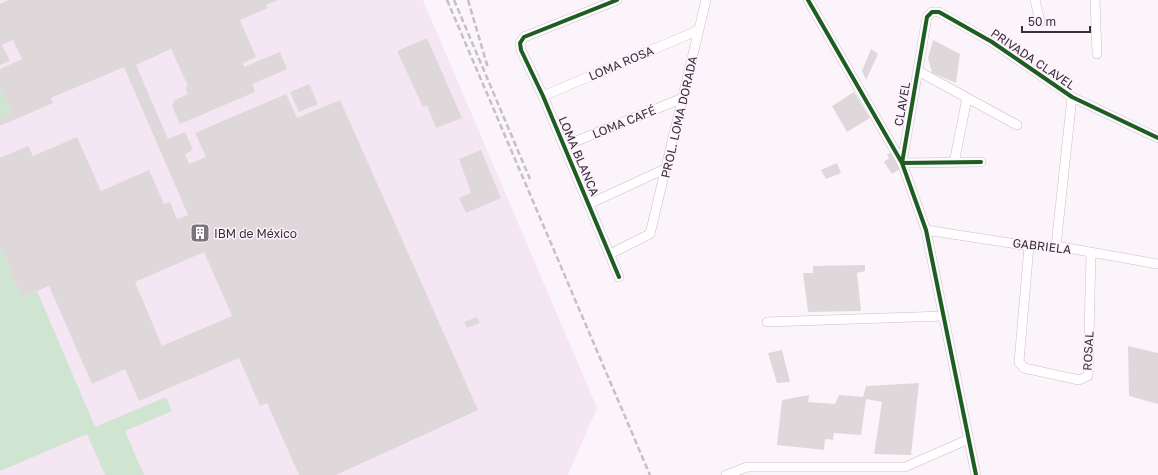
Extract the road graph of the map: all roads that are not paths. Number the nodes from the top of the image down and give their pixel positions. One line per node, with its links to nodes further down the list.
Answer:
1 (617, 0): 10 (street, LOMA BLANCA)
2 (706, 0): 7 (street, PROL. LOMA DORADA)
3 (808, 0): 18 (street)
4 (1035, 0): 6 (street)
5 (1095, 0): 8 (street)
6 (1040, 22)
7 (699, 30): 10 (street, LOMA ROSA); 12 (street, PROL. LOMA DORADA)
8 (1097, 54)
9 (918, 71): 11 (street, PRIVADA CLAVEL); 13 (street); 18 (street, CLAVEL)
10 (543, 96): 16 (street, LOMA BLANCA)
11 (1072, 97): 15 (street, PRIVADA CLAVEL); 24 (street, PRIVADA CLAVEL)
12 (683, 98): 16 (street, LOMA CAFÉ); 20 (street, PROL. LOMA DORADA)
13 (967, 98): 14 (street); 19 (street)
14 (1017, 125)
15 (1158, 138)
16 (564, 146): 21 (street, LOMA BLANCA)
17 (981, 162): 19 (street)
18 (902, 163): 19 (street); 22 (street)
19 (954, 163)
20 (667, 168): 21 (street); 26 (street, PROL. LOMA DORADA)
21 (589, 204): 26 (street, LOMA BLANCA)
22 (926, 230): 23 (street, GABRIELA); 29 (street)
23 (1029, 246): 24 (street, GABRIELA); 25 (street, ROSAL)
24 (1056, 246): 25 (street, GABRIELA)
25 (1091, 253): 27 (street, GABRIELA)
26 (610, 254): 28 (street, LOMA BLANCA)
27 (1158, 264)
28 (619, 277)
29 (944, 316): 30 (street); 31 (street)
30 (767, 322)
31 (969, 439): 32 (street); 33 (street)
32 (726, 475)
33 (976, 475)

